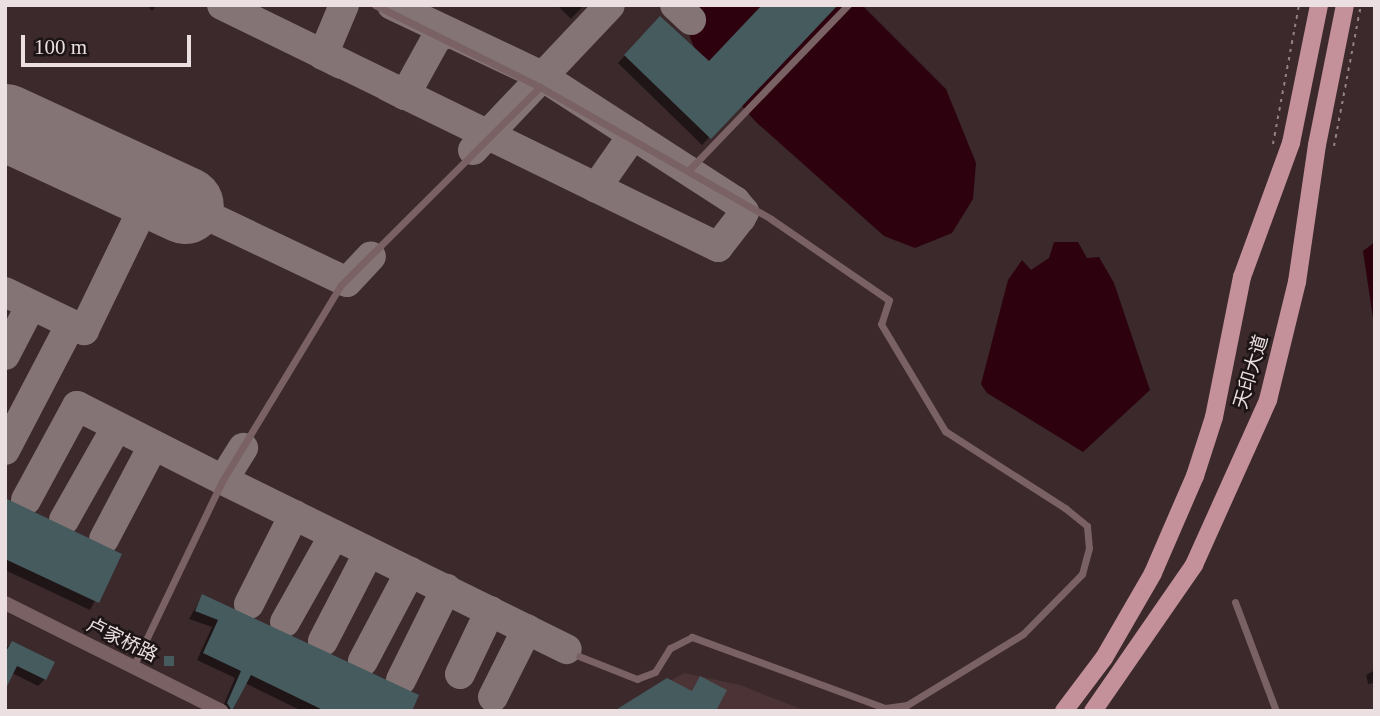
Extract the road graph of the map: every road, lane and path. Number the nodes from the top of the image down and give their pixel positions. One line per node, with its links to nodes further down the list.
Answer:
1 (375, 5): 7 (lane)
2 (848, 5): 10 (lane)
3 (1299, 5): 8 (path)
4 (1319, 5): 16 (main road, 天印大道)
5 (1345, 5): 17 (main road, 天印大道)
6 (1361, 5): 9 (path)
7 (540, 87): 10 (lane); 14 (lane)
8 (1273, 144)
9 (1334, 146)
10 (688, 171): 13 (lane)
11 (1235, 602): 18 (lane)
12 (5, 603): 14 (street, 卢家桥路)
13 (579, 656)
14 (133, 667): 15 (street, 卢家桥路)
15 (222, 711)
16 (1064, 711)
17 (1093, 711)
18 (1276, 711)

